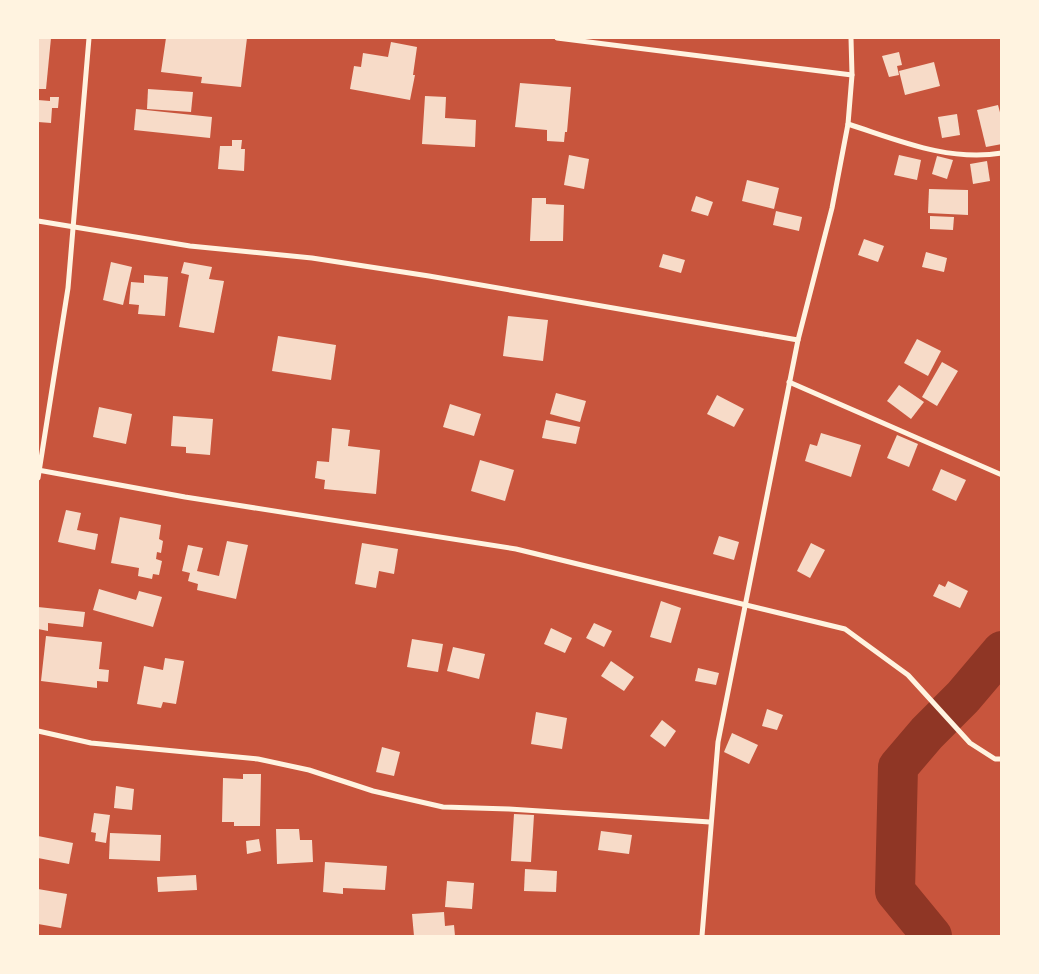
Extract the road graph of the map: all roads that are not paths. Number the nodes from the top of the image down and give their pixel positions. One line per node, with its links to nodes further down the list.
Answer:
1 (89, 38): 8 (street)
2 (557, 38): 4 (street)
3 (851, 38): 4 (street)
4 (852, 75): 5 (street)
5 (848, 124): 6 (street); 9 (street)
6 (1002, 153)
7 (38, 221): 8 (street)
8 (72, 226): 9 (street); 11 (street)
9 (798, 340): 10 (street)
10 (789, 382): 12 (street); 14 (street)
11 (38, 470): 13 (street); 14 (street)
12 (1002, 475)
13 (38, 478)
14 (744, 606): 16 (street); 17 (street)
15 (38, 731): 17 (street)
16 (1002, 759)
17 (710, 822): 18 (street)
18 (702, 936)

